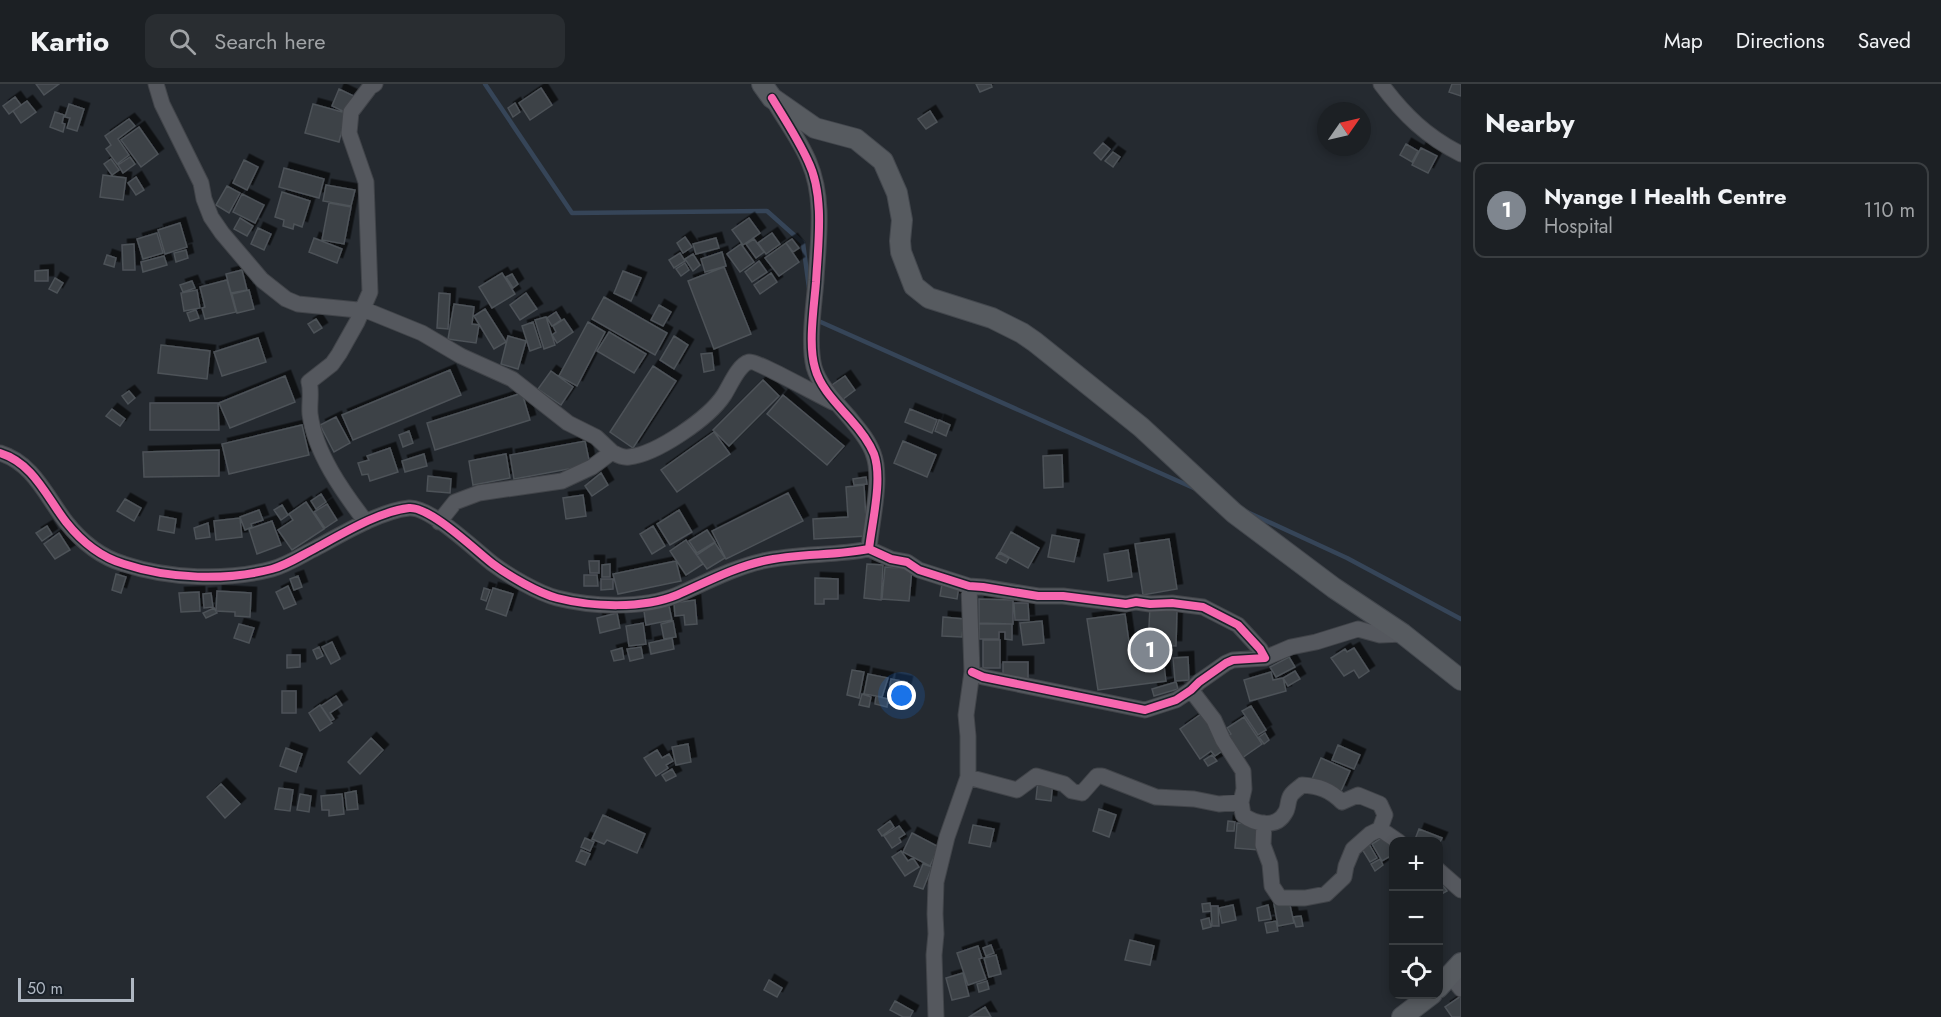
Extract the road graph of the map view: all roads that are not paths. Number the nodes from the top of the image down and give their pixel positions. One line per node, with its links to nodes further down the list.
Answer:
1 (156, 84): 6 (street)
2 (375, 84): 6 (street)
3 (1382, 84): 5 (street)
4 (767, 91): 7 (street); 14 (main road)
5 (1461, 154)
6 (362, 311): 8 (street); 10 (street)
7 (838, 405): 8 (street); 12 (street)
8 (612, 452): 11 (street)
9 (0, 453): 10 (street)
10 (366, 522): 11 (street)
11 (439, 522): 12 (street)
12 (869, 549): 13 (street)
13 (969, 586): 15 (street); 16 (street)
14 (1403, 634): 15 (street); 17 (main road)
15 (1265, 658): 18 (street)
16 (972, 672): 18 (street); 19 (street)
17 (1461, 680)
18 (1191, 690): 20 (street)
19 (968, 777): 20 (street); 27 (street)
20 (1241, 802): 21 (street)
21 (1264, 823): 22 (street); 22 (street)
22 (1380, 829): 23 (street)
23 (1392, 837)
24 (1443, 874): 25 (street)
25 (1461, 890)
26 (1425, 999): 28 (main road)
27 (936, 1017)
28 (1402, 1017)

